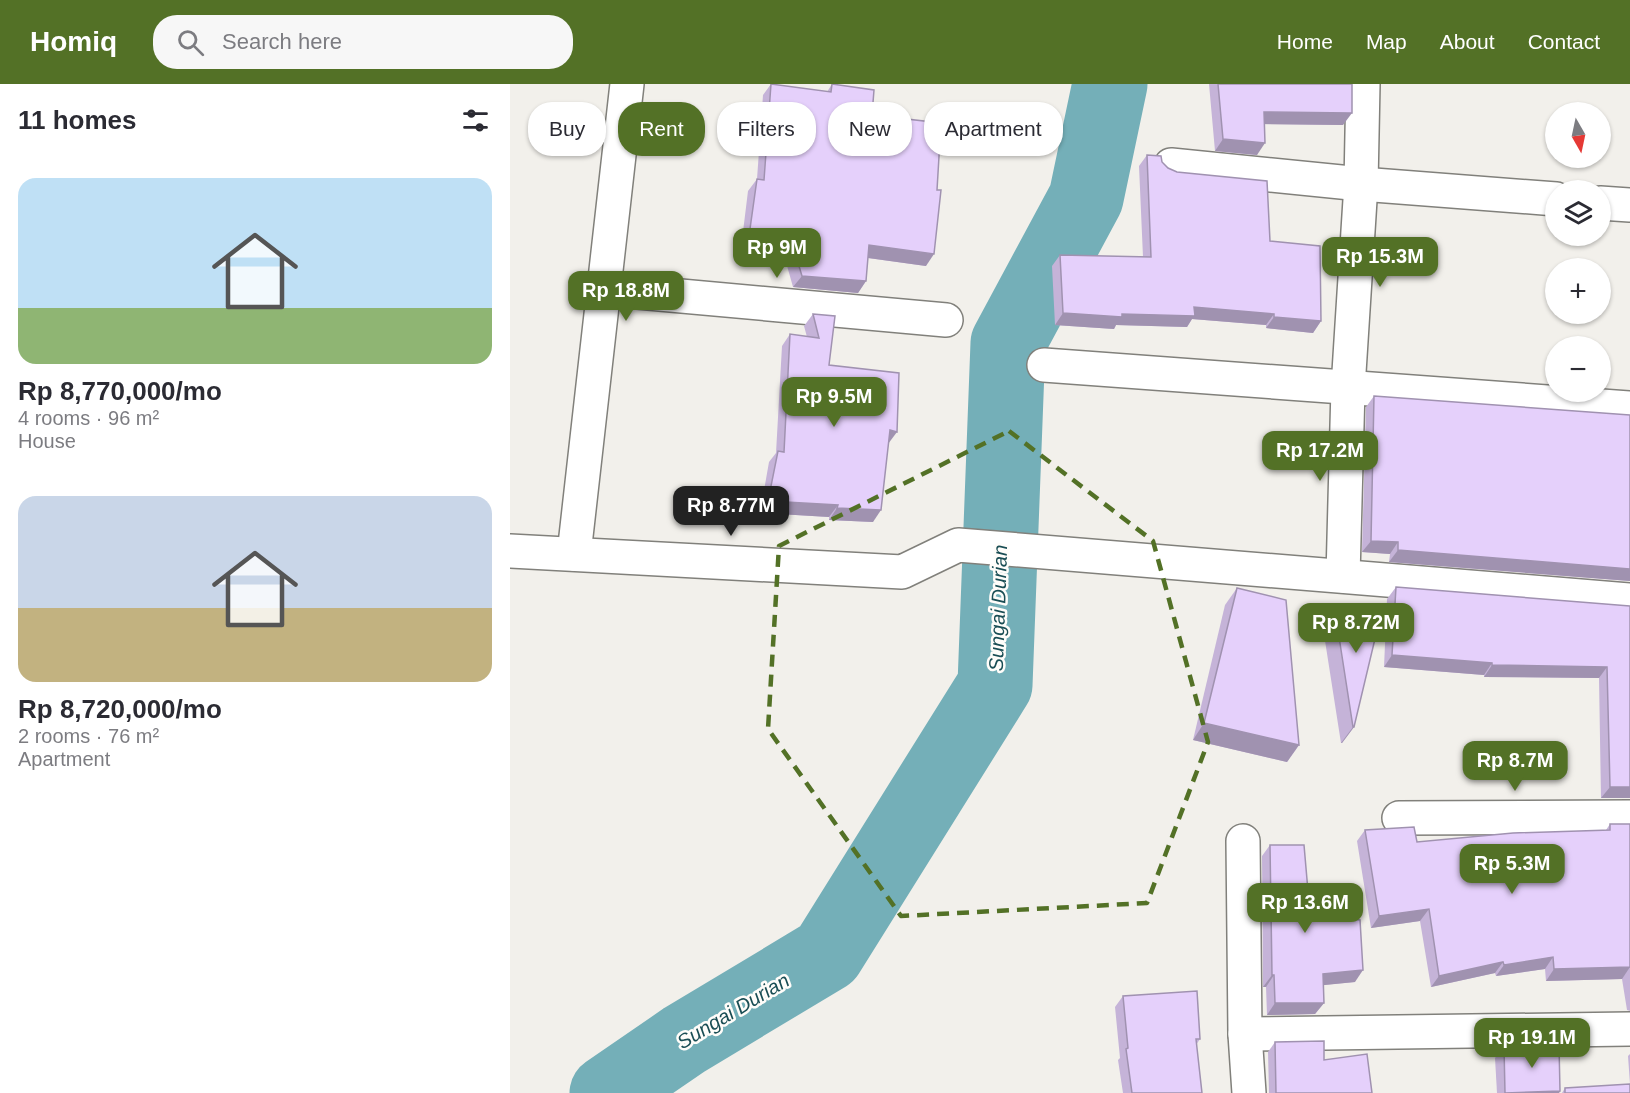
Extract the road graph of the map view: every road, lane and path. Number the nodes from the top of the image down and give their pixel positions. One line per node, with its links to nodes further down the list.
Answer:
1 (627, 84): 8 (street)
2 (1363, 84): 4 (street)
3 (1171, 165): 4 (street)
4 (1361, 184): 5 (street); 11 (street)
5 (1545, 198)
6 (1611, 204): 7 (street)
7 (1630, 205)
8 (604, 289): 9 (street); 14 (street)
9 (946, 320)
10 (1044, 365): 11 (street)
11 (1348, 388): 12 (street); 15 (street)
12 (1630, 408)
13 (510, 551): 14 (street)
14 (574, 554): 15 (street)
15 (1343, 576): 16 (street)
16 (1630, 600)
17 (1630, 817): 18 (street)
18 (1399, 818)
19 (1243, 841): 21 (street)
20 (1630, 1029): 21 (street)
21 (1245, 1034): 22 (street)
22 (1248, 1093)

